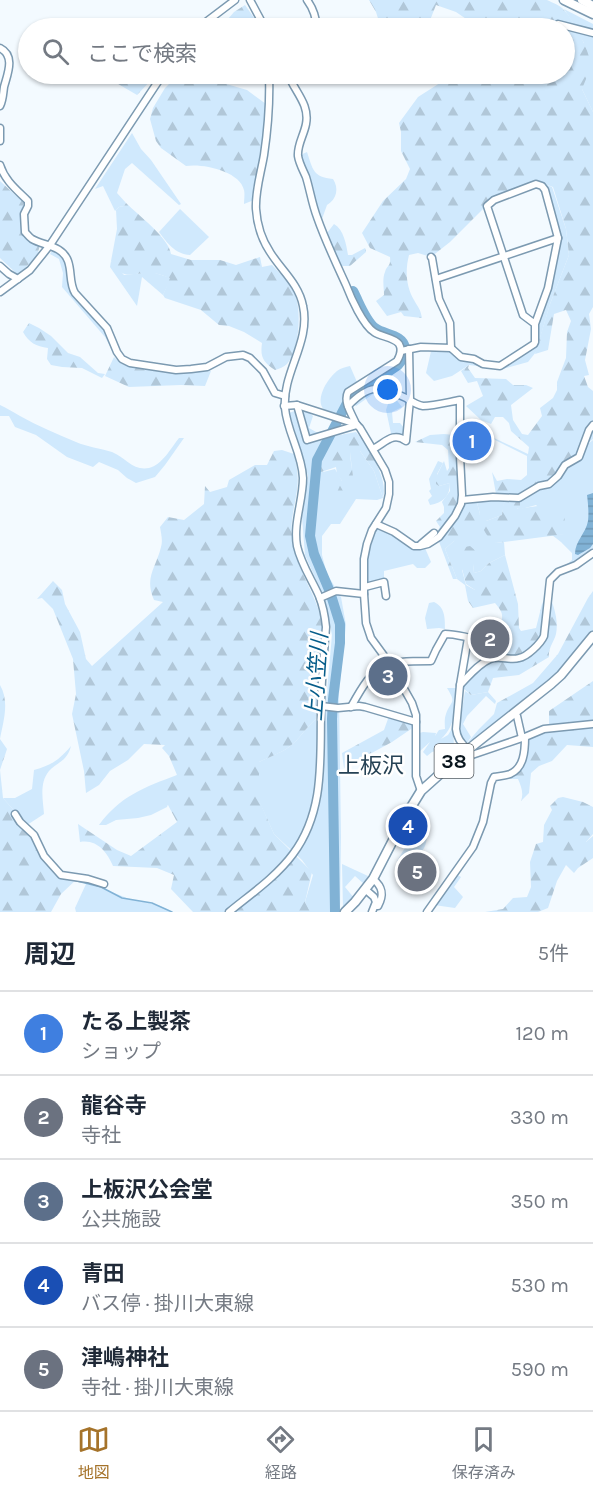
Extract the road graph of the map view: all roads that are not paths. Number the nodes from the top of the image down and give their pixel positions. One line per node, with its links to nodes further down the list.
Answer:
1 (235, 0): 8 (street)
2 (250, 0): 9 (street)
3 (307, 0): 10 (street)
4 (564, 0): 7 (main road)
5 (582, 0): 6 (main road)
6 (593, 6)
7 (593, 15)
8 (211, 18)
9 (260, 18)
10 (315, 18)
11 (575, 28): 12 (street)
12 (593, 33)
13 (0, 48): 17 (street)
14 (156, 84): 22 (street)
15 (269, 84): 32 (street)
16 (294, 84): 31 (street)
17 (0, 106)
18 (0, 129): 19 (street)
19 (0, 141)
20 (0, 165): 22 (street)
21 (558, 238): 23 (street); 23 (street); 29 (street)
22 (50, 245): 26 (street); 32 (street)
23 (504, 256): 27 (street); 29 (street)
24 (430, 257): 27 (street)
25 (0, 266): 26 (street)
26 (18, 279): 28 (street)
27 (436, 279): 30 (street)
28 (0, 292)
29 (535, 324): 30 (street)
30 (451, 348): 31 (street)
31 (405, 350): 33 (street); 35 (street)
32 (285, 396): 36 (street)
33 (410, 400): 35 (street); 39 (street); 40 (street)
34 (297, 405): 36 (street); 37 (street); 37 (street)
35 (348, 405): 37 (street)
36 (284, 406): 47 (street)
37 (356, 425): 39 (street)
38 (593, 425): 40 (street)
39 (373, 449): 41 (street)
40 (462, 500): 43 (street)
41 (376, 524): 43 (street); 45 (street)
42 (434, 533): 43 (street)
43 (411, 544)
44 (593, 553): 52 (street)
45 (364, 590): 46 (street); 47 (street); 51 (street)
46 (386, 596)
47 (321, 597): 53 (street)
48 (593, 636): 55 (main road, 38)
49 (468, 638): 50 (street); 51 (street); 52 (street)
50 (478, 639)
51 (390, 664): 54 (street); 56 (street)
52 (460, 685): 59 (street)
53 (321, 706): 54 (street); 67 (street)
54 (351, 706): 56 (street)
55 (515, 714): 58 (street); 59 (main road, 38)
56 (416, 722): 61 (street)
57 (593, 724): 58 (street)
58 (523, 738): 60 (street); 69 (street)
59 (468, 750): 60 (main road, 38)
60 (460, 756): 61 (main road, 38)
61 (422, 790): 63 (main road, 38)
62 (15, 814): 64 (street)
63 (373, 879): 65 (main road, 38); 66 (street)
64 (104, 884)
65 (366, 890): 66 (street); 68 (main road, 38)
66 (374, 910)
67 (229, 912)
68 (345, 912)
69 (428, 912)

